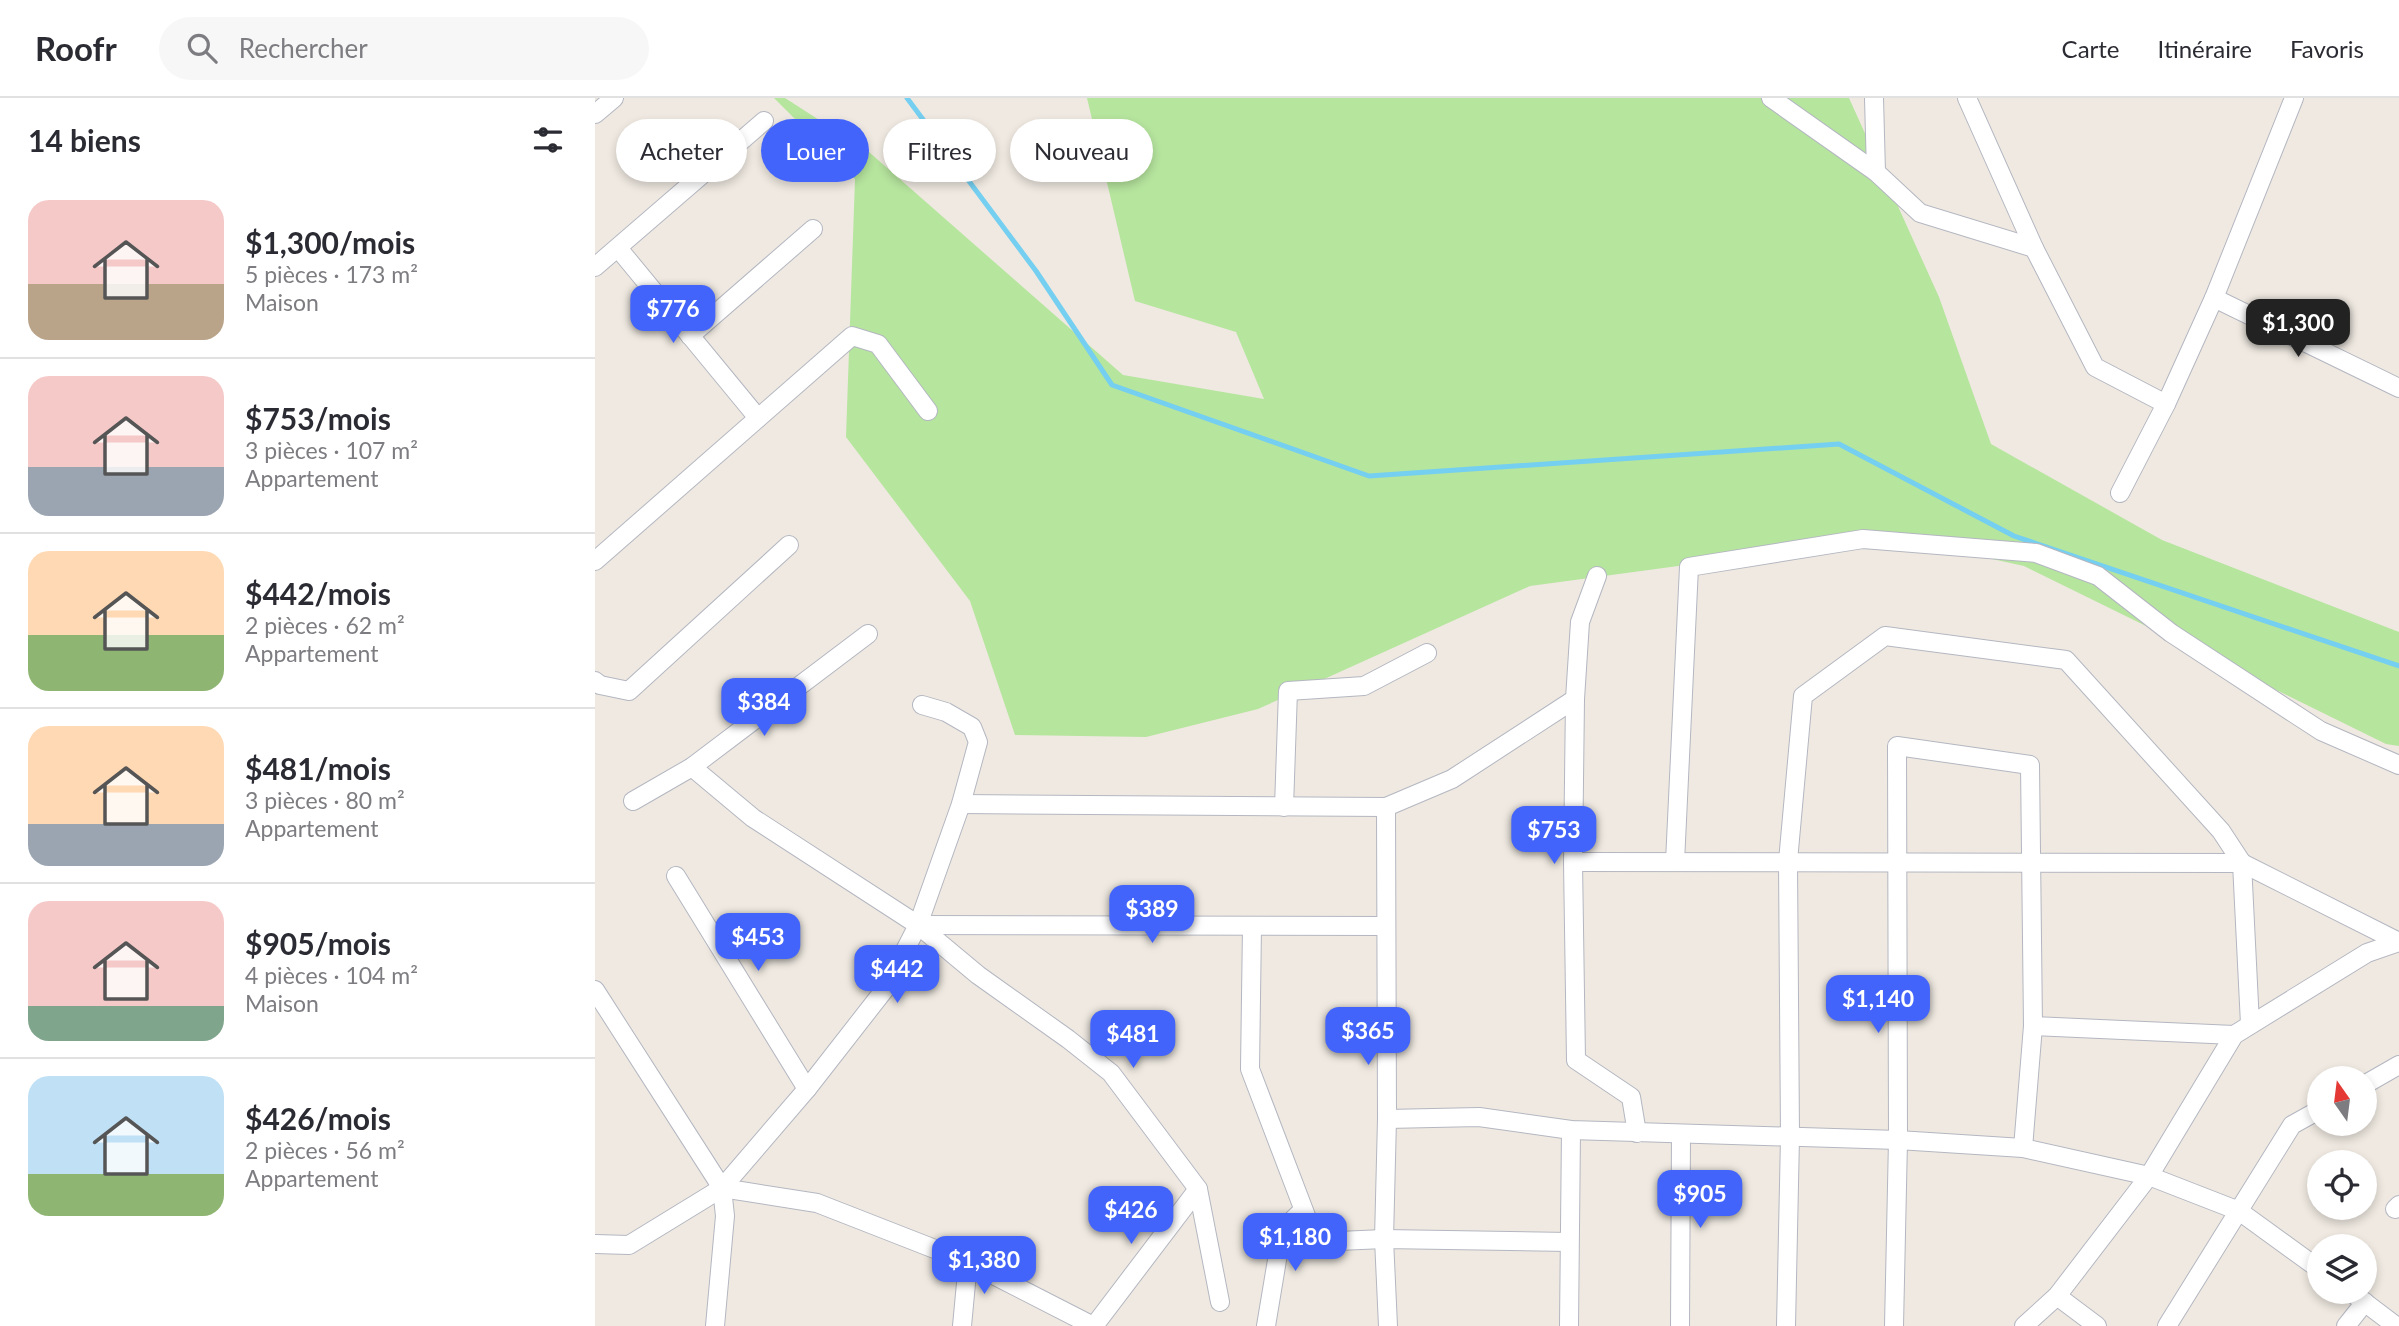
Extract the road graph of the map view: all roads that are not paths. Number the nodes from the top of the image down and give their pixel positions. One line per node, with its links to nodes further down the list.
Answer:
1 (614, 98): 6 (street)
2 (1771, 98): 8 (street)
3 (1874, 98): 8 (street)
4 (1967, 98): 11 (street)
5 (2294, 98): 13 (street)
6 (595, 114)
7 (761, 124): 10 (street)
8 (1877, 172): 11 (street)
9 (813, 229): 14 (street)
10 (618, 248): 12 (street); 14 (street)
11 (2034, 248): 16 (street)
12 (595, 267)
13 (2214, 298): 15 (street); 16 (street)
14 (690, 336): 18 (street)
15 (2399, 388)
16 (2165, 404): 19 (street)
17 (927, 411): 18 (street)
18 (758, 418): 21 (street)
19 (2120, 493)
20 (789, 545): 25 (street)
21 (595, 561)
22 (1597, 576): 26 (street)
23 (868, 634): 29 (street)
24 (1427, 653): 32 (street)
25 (595, 681)
26 (1575, 699): 33 (street); 38 (street)
27 (922, 705): 31 (street)
28 (2399, 765): 36 (street)
29 (692, 768): 30 (street); 41 (street)
30 (633, 801)
31 (961, 804): 32 (street); 41 (street)
32 (1284, 807): 33 (street)
33 (1386, 807): 43 (street)
34 (1788, 861): 35 (street); 36 (street); 39 (street); 57 (street)
35 (1896, 861): 37 (street); 37 (street); 58 (street)
36 (1675, 862): 38 (street)
37 (2031, 862): 39 (street); 47 (street)
38 (1573, 863): 55 (street)
39 (2242, 863): 44 (street); 46 (street)
40 (676, 876): 51 (street)
41 (918, 925): 42 (street); 51 (street); 62 (street)
42 (1252, 926): 43 (street); 63 (street)
43 (1386, 926): 53 (street)
44 (2399, 942): 46 (street)
45 (595, 990): 61 (street)
46 (2250, 1024): 48 (street)
47 (2033, 1026): 48 (street); 59 (street)
48 (2234, 1035): 60 (street)
49 (2399, 1065): 50 (street)
50 (2377, 1078)
51 (807, 1089): 61 (street)
52 (2307, 1117): 64 (street)
53 (1387, 1119): 54 (street); 65 (street)
54 (1571, 1130): 55 (street); 66 (street)
55 (1637, 1133): 56 (street)
56 (1681, 1135): 57 (street); 80 (street)
57 (1790, 1137): 58 (street); 81 (street)
58 (1898, 1140): 59 (street); 82 (street)
59 (2023, 1148): 60 (street)
60 (2149, 1176): 64 (street); 70 (street)
61 (722, 1188): 67 (street); 69 (street); 74 (street)
62 (1198, 1189): 71 (street); 76 (street)
63 (1303, 1210): 65 (street); 77 (street)
64 (2239, 1211): 68 (street); 85 (street)
65 (1384, 1239): 66 (street); 78 (street)
66 (1569, 1242): 79 (street)
67 (595, 1244)
68 (2307, 1260)
69 (968, 1262): 75 (street); 76 (street)
70 (2057, 1296): 83 (street); 84 (street)
71 (1220, 1302)
72 (2355, 1304): 86 (street)
73 (2367, 1304): 87 (street)
74 (715, 1326)
75 (962, 1326)
76 (1094, 1326)
77 (1266, 1326)
78 (1388, 1326)
79 (1569, 1326)
80 (1680, 1326)
81 (1786, 1326)
82 (1894, 1326)
83 (2024, 1326)
84 (2097, 1326)
85 (2167, 1326)
86 (2346, 1326)
87 (2396, 1326)

